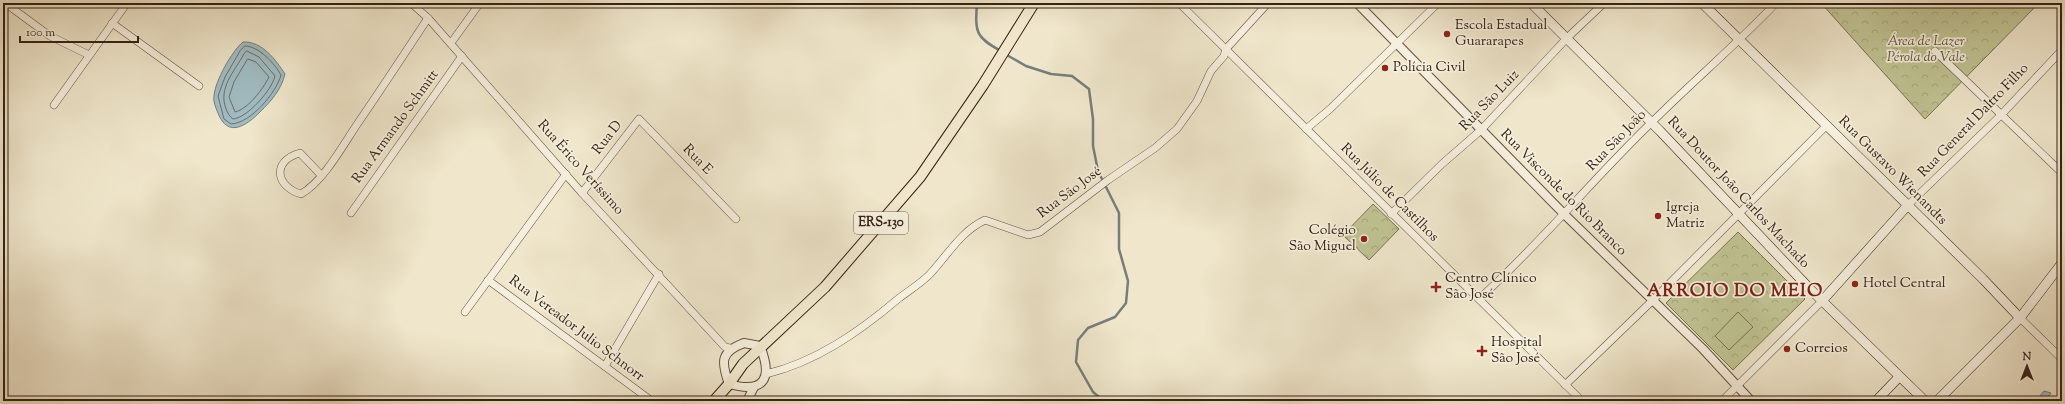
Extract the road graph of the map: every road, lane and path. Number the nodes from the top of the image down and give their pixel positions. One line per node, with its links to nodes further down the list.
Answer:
1 (4, 3): 23 (street)
2 (127, 3): 15 (street)
3 (412, 3): 14 (street, Rua Érico Veríssimo)
4 (480, 3): 18 (street)
5 (1034, 3): 51 (main road, ERS-130)
6 (1179, 3): 20 (street, Rua Júlio de Castilhos)
7 (1268, 3): 20 (street, Rua São José)
8 (1357, 3): 19 (street, Rua Visconde do Rio Branco)
9 (1438, 3): 19 (street)
10 (1531, 3): 16 (main road, Rua Doutor João Carlos Machado)
11 (1604, 3): 16 (street, Rua São Luiz)
12 (1702, 3): 17 (main road, Rua Gustavo Wienandts)
13 (1776, 3): 17 (street, Rua São João)
14 (428, 18): 18 (street, Rua Érico Veríssimo); 35 (street)
15 (112, 23): 23 (street); 25 (street)
16 (1567, 38): 29 (main road, Rua Doutor João Carlos Machado); 32 (street, Rua São Luiz)
17 (1740, 40): 29 (street, Rua São João); 30 (main road, Rua Gustavo Wienandts)
18 (451, 43): 24 (street, Rua Érico Veríssimo)
19 (1397, 44): 31 (street); 32 (street, Rua Visconde do Rio Branco)
20 (1226, 49): 31 (street, Rua Júlio de Castilhos); 55 (street, Rua São José)
21 (2062, 50): 27 (street, Rua General Daltro Filho)
22 (1935, 51): 27 (street)
23 (89, 55): 26 (street)
24 (462, 56): 34 (street, Rua Érico Veríssimo); 38 (street, Rua Armando Schmitt)
25 (199, 86)
26 (54, 105)
27 (2001, 115): 33 (street); 37 (street, Rua General Daltro Filho)
28 (639, 119): 36 (street, Rua D); 42 (street, Rua E)
29 (1652, 122): 40 (main road, Rua Doutor João Carlos Machado); 41 (street, Rua São João)
30 (1827, 126): 37 (main road, Rua Gustavo Wienandts); 40 (street)
31 (1306, 129): 39 (street, Rua Júlio de Castilhos)
32 (1481, 130): 39 (street, Rua São Luiz); 41 (street, Rua Visconde do Rio Branco)
33 (2062, 173)
34 (566, 174): 36 (street, Rua Érico Veríssimo); 45 (street)
35 (321, 175): 35 (street)
36 (582, 192): 44 (street, Rua Érico Veríssimo)
37 (1908, 205): 48 (main road, Rua General Daltro Filho); 50 (main road, Rua Gustavo Wienandts)
38 (350, 213)
39 (1391, 214): 46 (street, Rua Júlio de Castilhos)
40 (1738, 214): 47 (street); 48 (main road, Rua Doutor João Carlos Machado)
41 (1565, 215): 46 (street, Rua São João); 47 (street, Rua Visconde do Rio Branco)
42 (736, 219)
43 (2062, 263): 50 (main road)
44 (658, 274): 52 (street, Rua Érico Veríssimo); 54 (street)
45 (488, 280): 49 (street); 54 (street, Rua Vereador Julio Schnorr)
46 (1479, 299): 58 (street, Rua Júlio de Castilhos)
47 (1652, 301): 58 (street); 60 (street, Rua Visconde do Rio Branco)
48 (1822, 301): 56 (main road, Rua Doutor João Carlos Machado); 60 (street, Rua General Daltro Filho)
49 (465, 312)
50 (2020, 318): 53 (street, Rua Gustavo Wienandts); 69 (main road)
51 (760, 346): 52 (street); 55 (street); 57 (main road, ERS-130)
52 (730, 348): 57 (street)
53 (2062, 359)
54 (605, 366): 61 (street, Rua Vereador Julio Schnorr)
55 (766, 374): 59 (street)
56 (1899, 377): 67 (main road); 68 (main road, Rua Doutor João Carlos Machado)
57 (729, 384): 59 (street); 62 (main road, ERS-130)
58 (1565, 385): 64 (street, Rua Júlio de Castilhos)
59 (754, 387): 63 (street)
60 (1737, 387): 65 (street, Rua General Daltro Filho); 66 (street, Rua Visconde do Rio Branco)
61 (649, 400)
62 (714, 401)
63 (747, 401)
64 (1582, 401)
65 (1722, 401)
66 (1751, 401)
67 (1876, 401)
68 (1925, 401)
69 (1937, 401)

